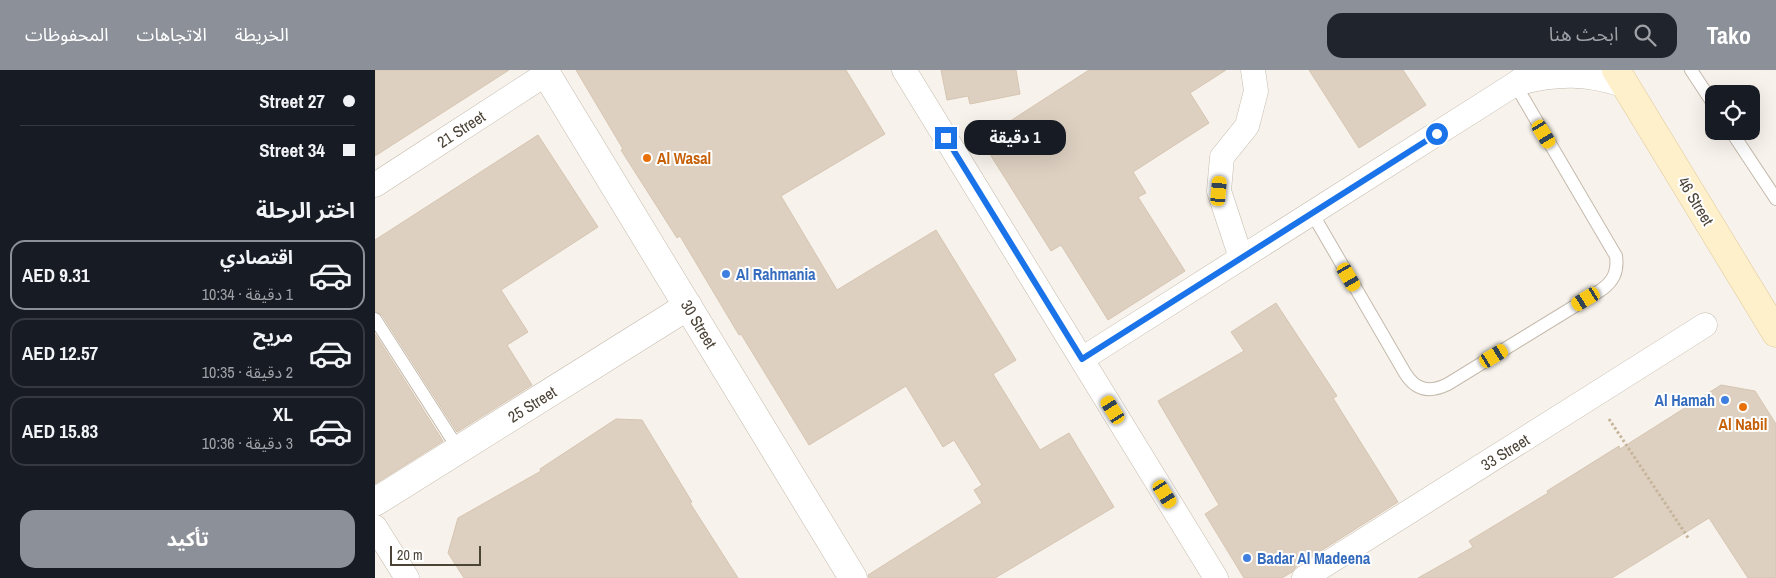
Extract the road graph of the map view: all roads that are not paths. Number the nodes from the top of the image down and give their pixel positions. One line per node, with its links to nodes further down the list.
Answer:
1 (904, 70): 18 (street)
2 (1253, 70): 13 (street)
3 (1534, 70): 7 (street)
4 (1691, 70): 8 (lane)
5 (545, 72): 10 (street, 21 Street); 14 (street, 30 Street)
6 (1621, 78): 7 (street); 17 (main road, 46 Street)
7 (1515, 84): 12 (street); 12 (lane)
8 (1705, 91)
9 (1737, 140): 11 (lane)
10 (375, 185)
11 (1776, 199)
12 (1312, 213): 13 (street)
13 (1241, 258): 18 (street)
14 (688, 306): 19 (street, 25 Street); 23 (street, 30 Street)
15 (375, 319): 19 (lane)
16 (1705, 325): 25 (street, 33 Street)
17 (1776, 333)
18 (1082, 359): 24 (street)
19 (459, 450): 20 (street, 25 Street)
20 (375, 502)
21 (375, 527): 22 (street)
22 (407, 578)
23 (853, 578)
24 (1216, 578)
25 (1305, 578)

